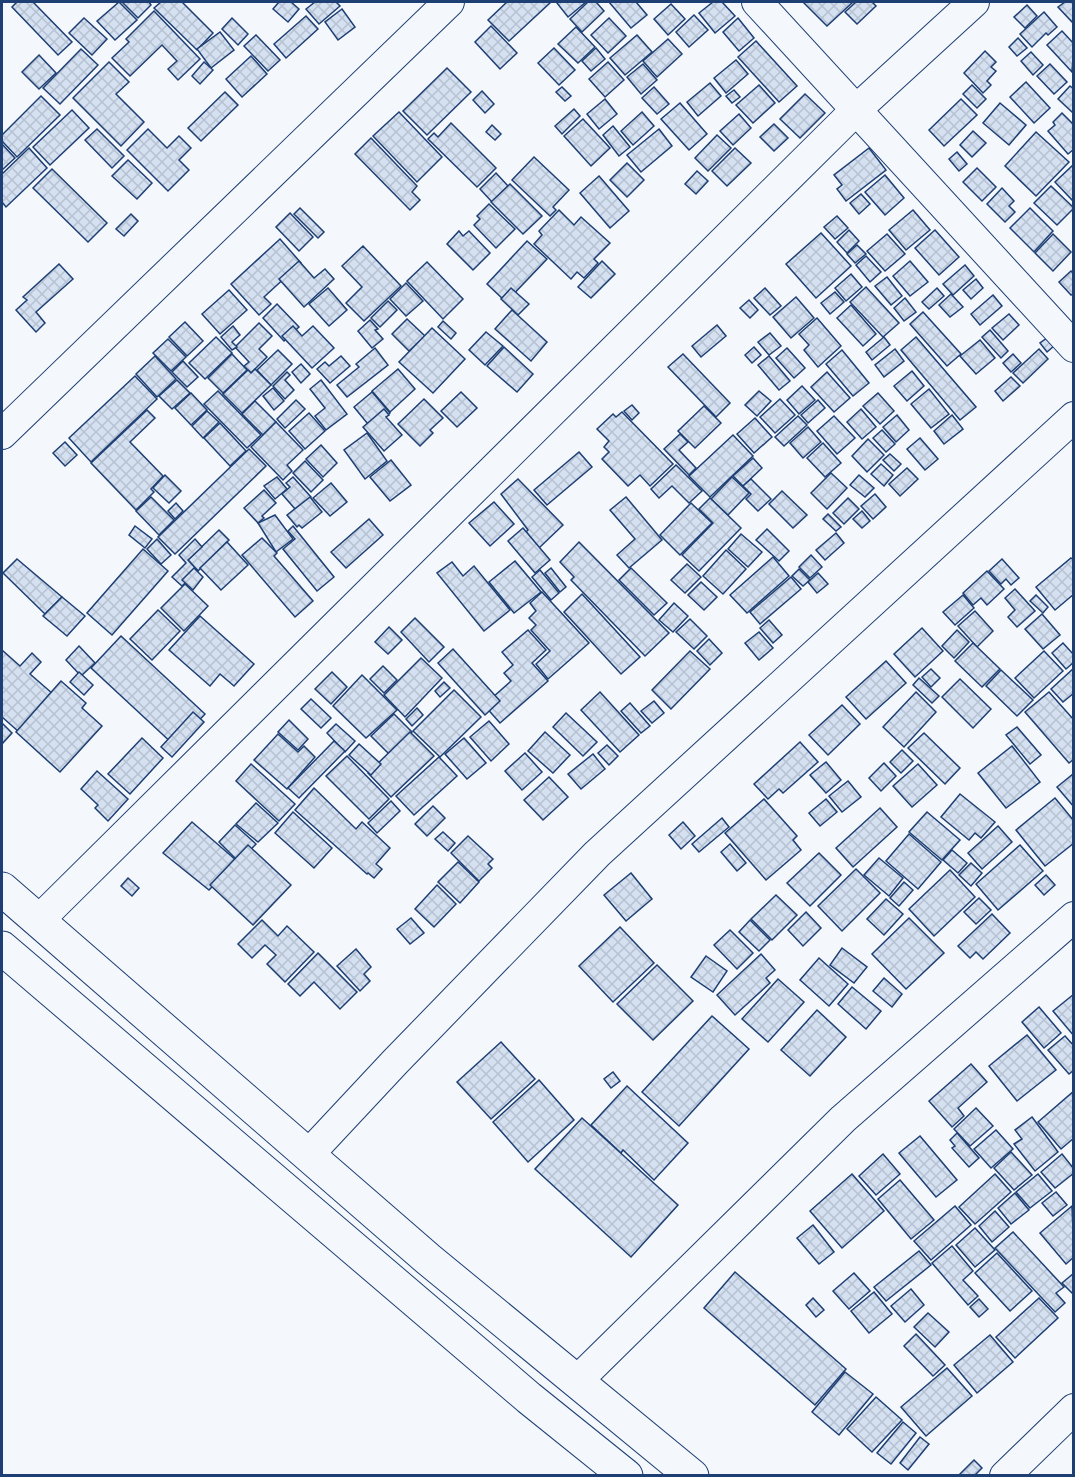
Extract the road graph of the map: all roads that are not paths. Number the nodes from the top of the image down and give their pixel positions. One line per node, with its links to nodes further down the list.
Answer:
1 (449, 2): 7 (street)
2 (758, 2): 4 (street)
3 (974, 2): 4 (street)
4 (856, 110): 5 (street); 10 (street)
5 (1074, 347)
6 (1074, 417): 12 (street)
7 (2, 434)
8 (2, 889): 10 (highway)
9 (1074, 917): 13 (street)
10 (38, 921): 12 (highway)
11 (2, 948): 15 (highway)
12 (309, 1154): 13 (highway)
13 (578, 1381): 16 (highway)
14 (1074, 1409): 17 (street)
15 (626, 1476)
16 (692, 1476)
17 (1005, 1476)

